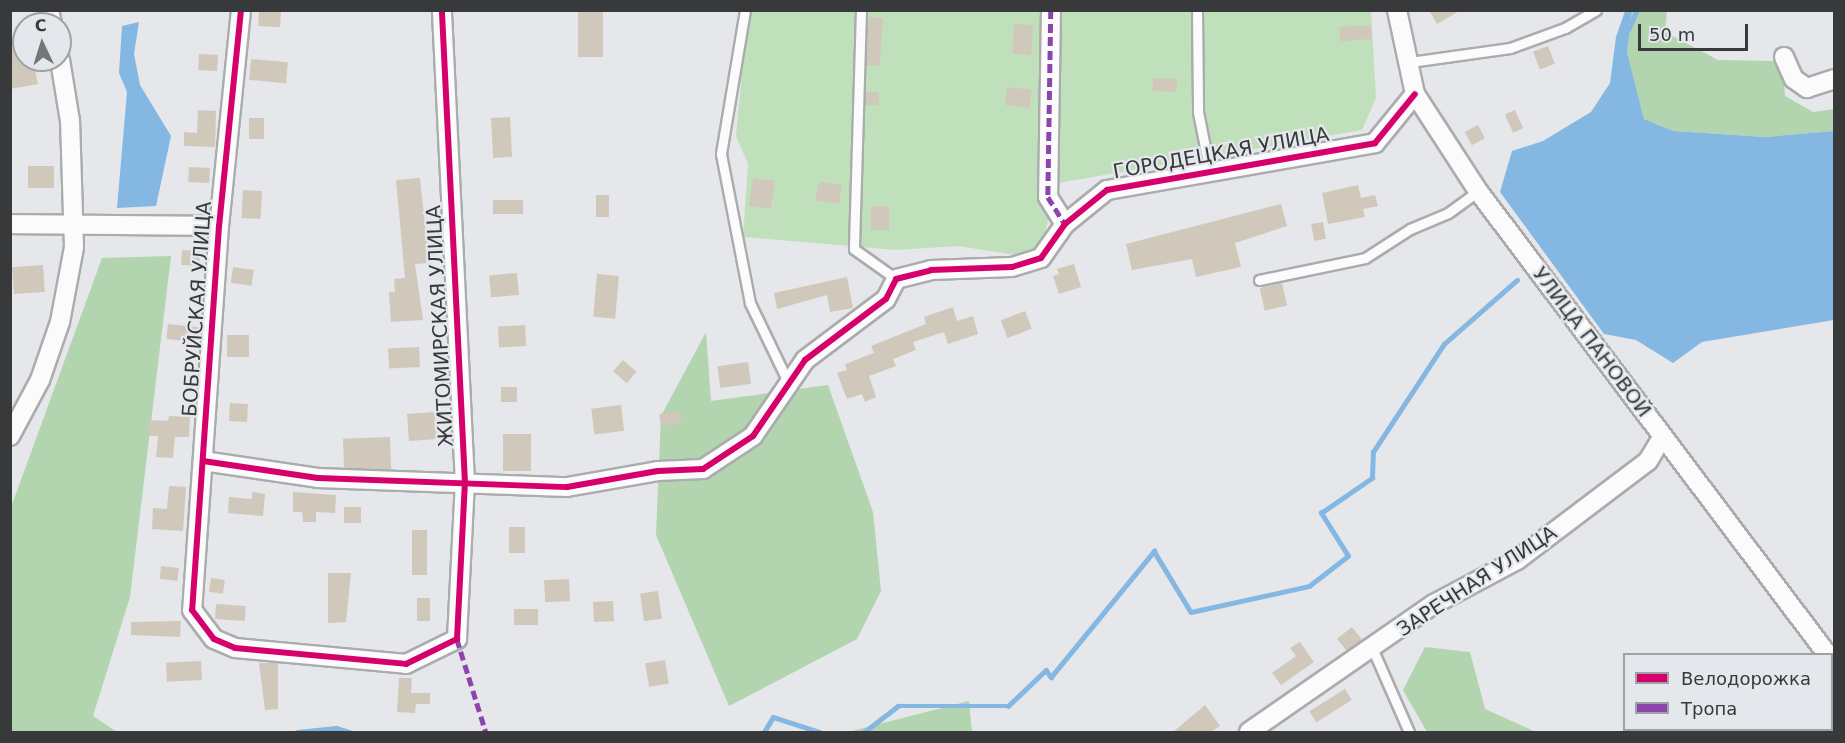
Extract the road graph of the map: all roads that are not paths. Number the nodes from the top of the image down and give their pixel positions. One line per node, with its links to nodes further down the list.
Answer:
1 (241, 10): 19 (street, БОБРУЙСКАЯ УЛИЦА)
2 (442, 10): 26 (street, ЖИТОМИРСКАЯ УЛИЦА)
3 (745, 10): 22 (lane)
4 (861, 10): 20 (lane)
5 (1051, 10): 18 (street)
6 (1197, 10): 14 (lane)
7 (1397, 10): 10 (street, УЛИЦА ПАНОВОЙ)
8 (1596, 10): 10 (lane)
9 (1784, 57): 12 (street)
10 (1410, 62): 13 (street, УЛИЦА ПАНОВОЙ)
11 (62, 72): 17 (street)
12 (1834, 79)
13 (1415, 94): 14 (street, ГОРОДЕЦКАЯ УЛИЦА); 15 (street, УЛИЦА ПАНОВОЙ)
14 (1210, 172): 18 (street, ГОРОДЕЦКАЯ УЛИЦА)
15 (1478, 191): 21 (lane); 24 (street, УЛИЦА ПАНОВОЙ)
16 (10, 224): 17 (street)
17 (70, 224): 19 (street); 23 (street)
18 (1065, 224): 20 (street, ГОРОДЕЦКАЯ УЛИЦА)
19 (219, 226): 25 (street, БОБРУЙСКАЯ УЛИЦА)
20 (896, 279): 22 (street)
21 (1259, 280)
22 (788, 382): 26 (street)
23 (10, 436)
24 (1663, 436): 28 (street, ЗАРЕЧНАЯ УЛИЦА); 29 (street, УЛИЦА ПАНОВОЙ)
25 (203, 461): 26 (street); 27 (street, БОБРУЙСКАЯ УЛИЦА)
26 (465, 483): 27 (street, ЖИТОМИРСКАЯ УЛИЦА)
27 (457, 639)
28 (1373, 650): 30 (street, ЗАРЕЧНАЯ УЛИЦА); 31 (lane)
29 (1826, 653)
30 (1249, 732)
31 (1409, 732)

